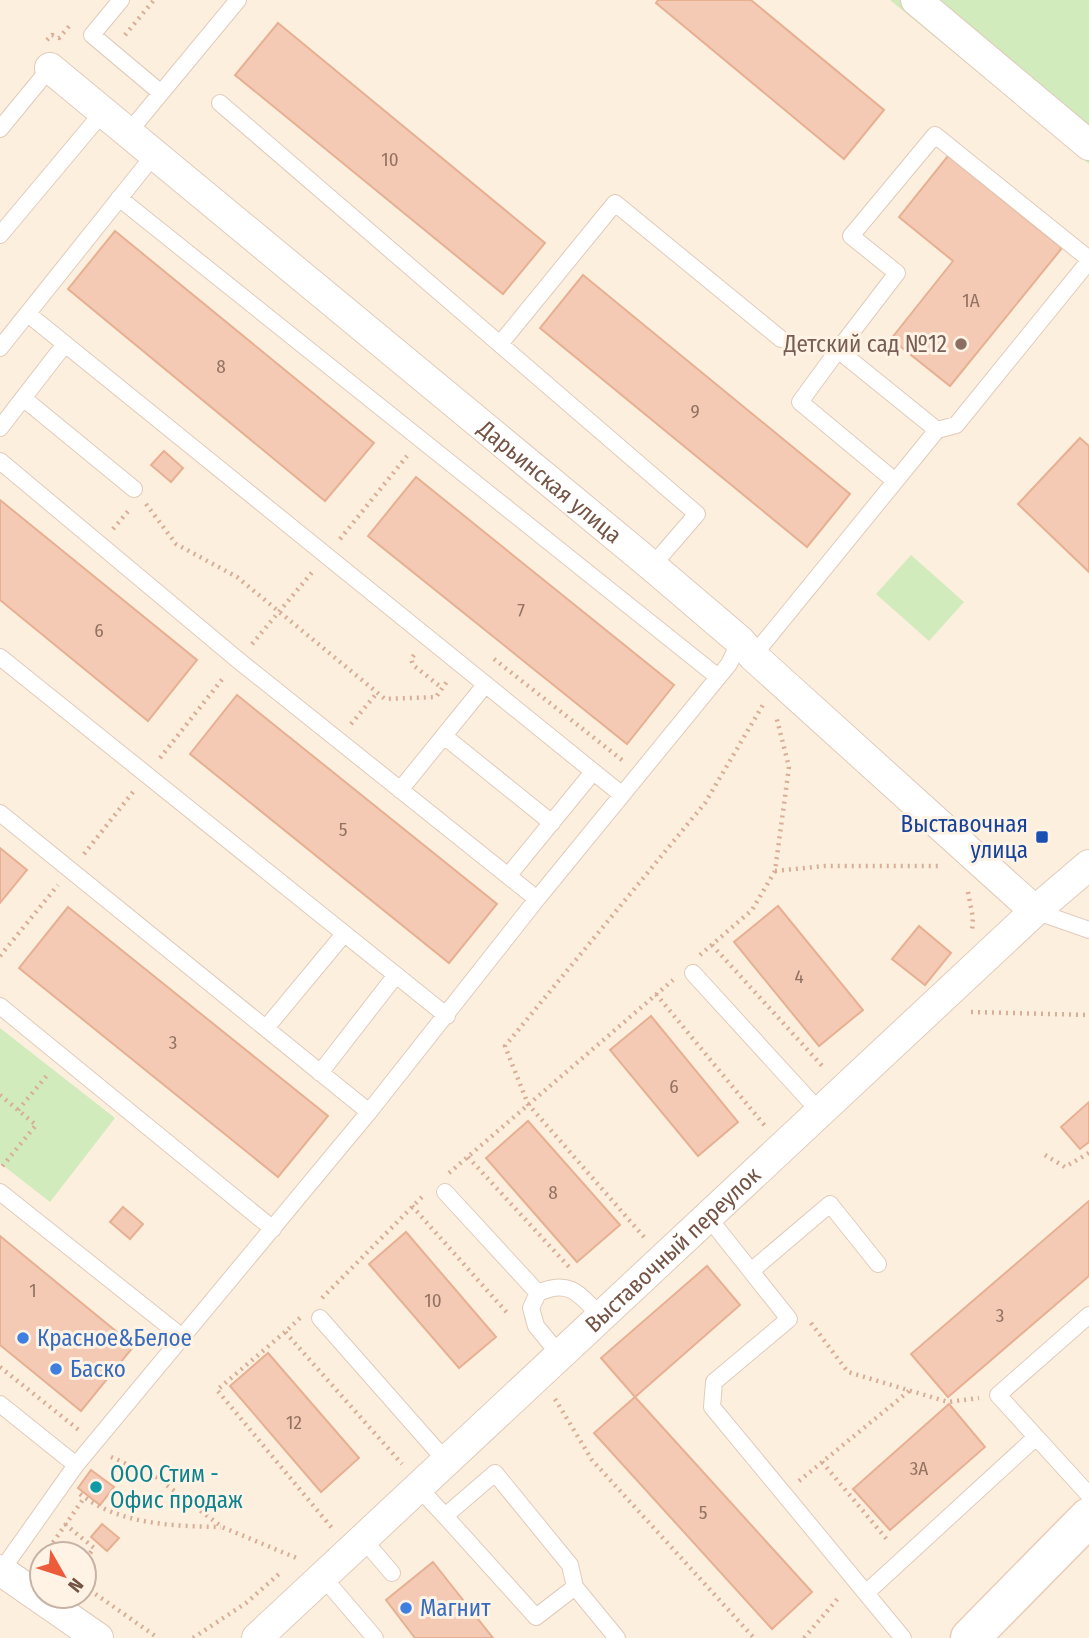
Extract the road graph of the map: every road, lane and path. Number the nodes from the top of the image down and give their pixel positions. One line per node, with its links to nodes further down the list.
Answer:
1 (121, 0): 5 (lane)
2 (154, 0): 5 (path)
3 (238, 0): 7 (lane)
4 (916, 0): 12 (street)
5 (111, 51): 7 (lane)
6 (50, 68): 9 (street, Дарьинская улица); 10 (lane)
7 (161, 93): 11 (lane)
8 (220, 103): 20 (lane)
9 (103, 112): 11 (street, Дарьинская улица); 15 (lane)
10 (0, 129)
11 (128, 133): 13 (street, Дарьинская улица)
12 (1089, 145)
13 (154, 155): 14 (lane); 35 (street, Дарьинская улица)
14 (119, 198): 17 (lane); 26 (lane)
15 (0, 235)
16 (1089, 260): 22 (lane); 25 (lane)
17 (28, 314): 19 (lane); 21 (lane)
18 (781, 339): 20 (lane)
19 (65, 344): 23 (lane); 34 (lane)
20 (500, 344): 35 (lane)
21 (0, 348)
22 (838, 350): 25 (lane); 28 (lane)
23 (23, 398): 24 (lane); 29 (lane)
24 (0, 428)
25 (937, 430): 28 (lane)
26 (422, 438): 31 (path); 43 (lane)
27 (0, 461): 32 (lane)
28 (895, 481): 41 (lane)
29 (137, 493): 32 (path); 36 (path)
30 (330, 528): 31 (path)
31 (341, 537): 33 (path); 34 (path)
32 (100, 544): 39 (lane)
33 (351, 545)
34 (326, 555): 36 (path); 40 (lane)
35 (653, 566): 41 (street, Дарьинская улица)
36 (279, 611): 39 (path); 47 (path)
37 (419, 656): 46 (path)
38 (0, 657): 64 (lane)
39 (238, 660): 49 (lane)
40 (460, 664): 44 (path); 45 (lane); 50 (path)
41 (756, 664): 43 (lane); 56 (street, Дарьинская улица); 59 (path); 80 (path)
42 (439, 671): 44 (path)
43 (719, 677): 53 (lane)
44 (449, 680): 46 (path)
45 (485, 685): 48 (lane); 51 (lane)
46 (442, 688): 47 (path)
47 (377, 693): 49 (path)
48 (444, 736): 52 (lane); 55 (lane)
49 (337, 740): 52 (lane)
50 (628, 756)
51 (593, 772): 53 (lane); 55 (lane)
52 (400, 790): 60 (lane)
53 (621, 794): 61 (lane)
54 (0, 813): 58 (lane)
55 (552, 822): 60 (lane)
56 (975, 860): 59 (path); 62 (street, Дарьинская улица)
57 (1089, 865): 62 (street, Выставочный переулок)
58 (71, 870): 66 (path); 75 (lane)
59 (775, 871): 65 (path)
60 (508, 876): 61 (lane)
61 (537, 900): 74 (lane)
62 (1035, 911): 63 (lane); 72 (street, Выставочный переулок)
63 (1089, 930)
64 (344, 934): 68 (lane); 75 (lane)
65 (712, 945): 67 (path); 77 (path)
66 (0, 956)
67 (693, 967): 83 (lane)
68 (396, 975): 74 (lane); 78 (lane)
69 (675, 978): 70 (path)
70 (656, 994): 80 (path); 84 (path)
71 (0, 1006): 76 (lane)
72 (928, 1011): 73 (path); 83 (street, Выставочный переулок)
73 (1089, 1015)
74 (447, 1016): 82 (lane)
75 (266, 1028): 78 (lane)
76 (63, 1057): 81 (path); 93 (lane)
77 (826, 1071)
78 (320, 1073): 82 (lane)
79 (0, 1094): 81 (path)
80 (528, 1104): 87 (path); 94 (path)
81 (18, 1110): 88 (path)
82 (369, 1112): 93 (lane)
83 (820, 1112): 92 (street, Выставочный переулок)
84 (774, 1137)
85 (1089, 1153): 86 (path)
86 (1045, 1155)
87 (468, 1157): 89 (path); 97 (path)
88 (0, 1169)
89 (439, 1188): 91 (path); 98 (lane)
90 (0, 1192): 107 (lane)
91 (412, 1206): 99 (path); 102 (path)
92 (708, 1217): 94 (street, Выставочный переулок); 96 (lane)
93 (273, 1229): 107 (lane)
94 (665, 1257): 103 (street, Выставочный переулок)
95 (878, 1264): 96 (lane)
96 (751, 1271): 105 (lane)
97 (577, 1275)
98 (538, 1293): 103 (lane); 108 (lane)
99 (319, 1300)
100 (1089, 1315): 111 (lane)
101 (302, 1316): 106 (path)
102 (510, 1316)
103 (601, 1317): 108 (street, Выставочный переулок)
104 (320, 1318): 116 (lane)
105 (789, 1319): 110 (path); 120 (lane)
106 (285, 1332): 119 (path); 130 (path)
107 (181, 1336): 115 (lane)
108 (553, 1361): 116 (street, Выставочный переулок); 144 (path)
109 (0, 1367): 113 (path)
110 (910, 1391): 111 (path); 117 (path)
111 (998, 1395): 114 (lane)
112 (0, 1404): 118 (lane)
113 (85, 1425)
114 (1036, 1437): 121 (lane); 131 (lane)
115 (91, 1448): 118 (lane); 127 (path)
116 (446, 1461): 119 (street, Выставочный переулок)
117 (822, 1462): 120 (path); 131 (path)
118 (76, 1465): 132 (lane)
119 (410, 1476): 124 (lane); 130 (street, Выставочный переулок)
120 (782, 1494): 135 (lane)
121 (1089, 1495)
122 (84, 1497): 126 (path)
123 (95, 1506): 127 (path)
124 (445, 1516): 136 (lane); 136 (lane)
125 (1089, 1517): 147 (street)
126 (65, 1524): 128 (path); 129 (path)
127 (222, 1527): 134 (path)
128 (54, 1540)
129 (84, 1540)
130 (357, 1545): 133 (lane); 134 (street, Выставочный переулок)
131 (903, 1559): 137 (lane)
132 (0, 1570): 139 (street)
133 (392, 1573)
134 (323, 1577): 141 (street, Выставочный переулок); 142 (lane)
135 (854, 1580): 137 (lane); 145 (path)
136 (575, 1587): 143 (lane)
137 (866, 1593): 146 (lane)
138 (98, 1596): 140 (path)
139 (98, 1638)
140 (158, 1638)
141 (257, 1638)
142 (375, 1638)
143 (617, 1638)
144 (754, 1638)
145 (804, 1638)
146 (903, 1638)
147 (970, 1638)

